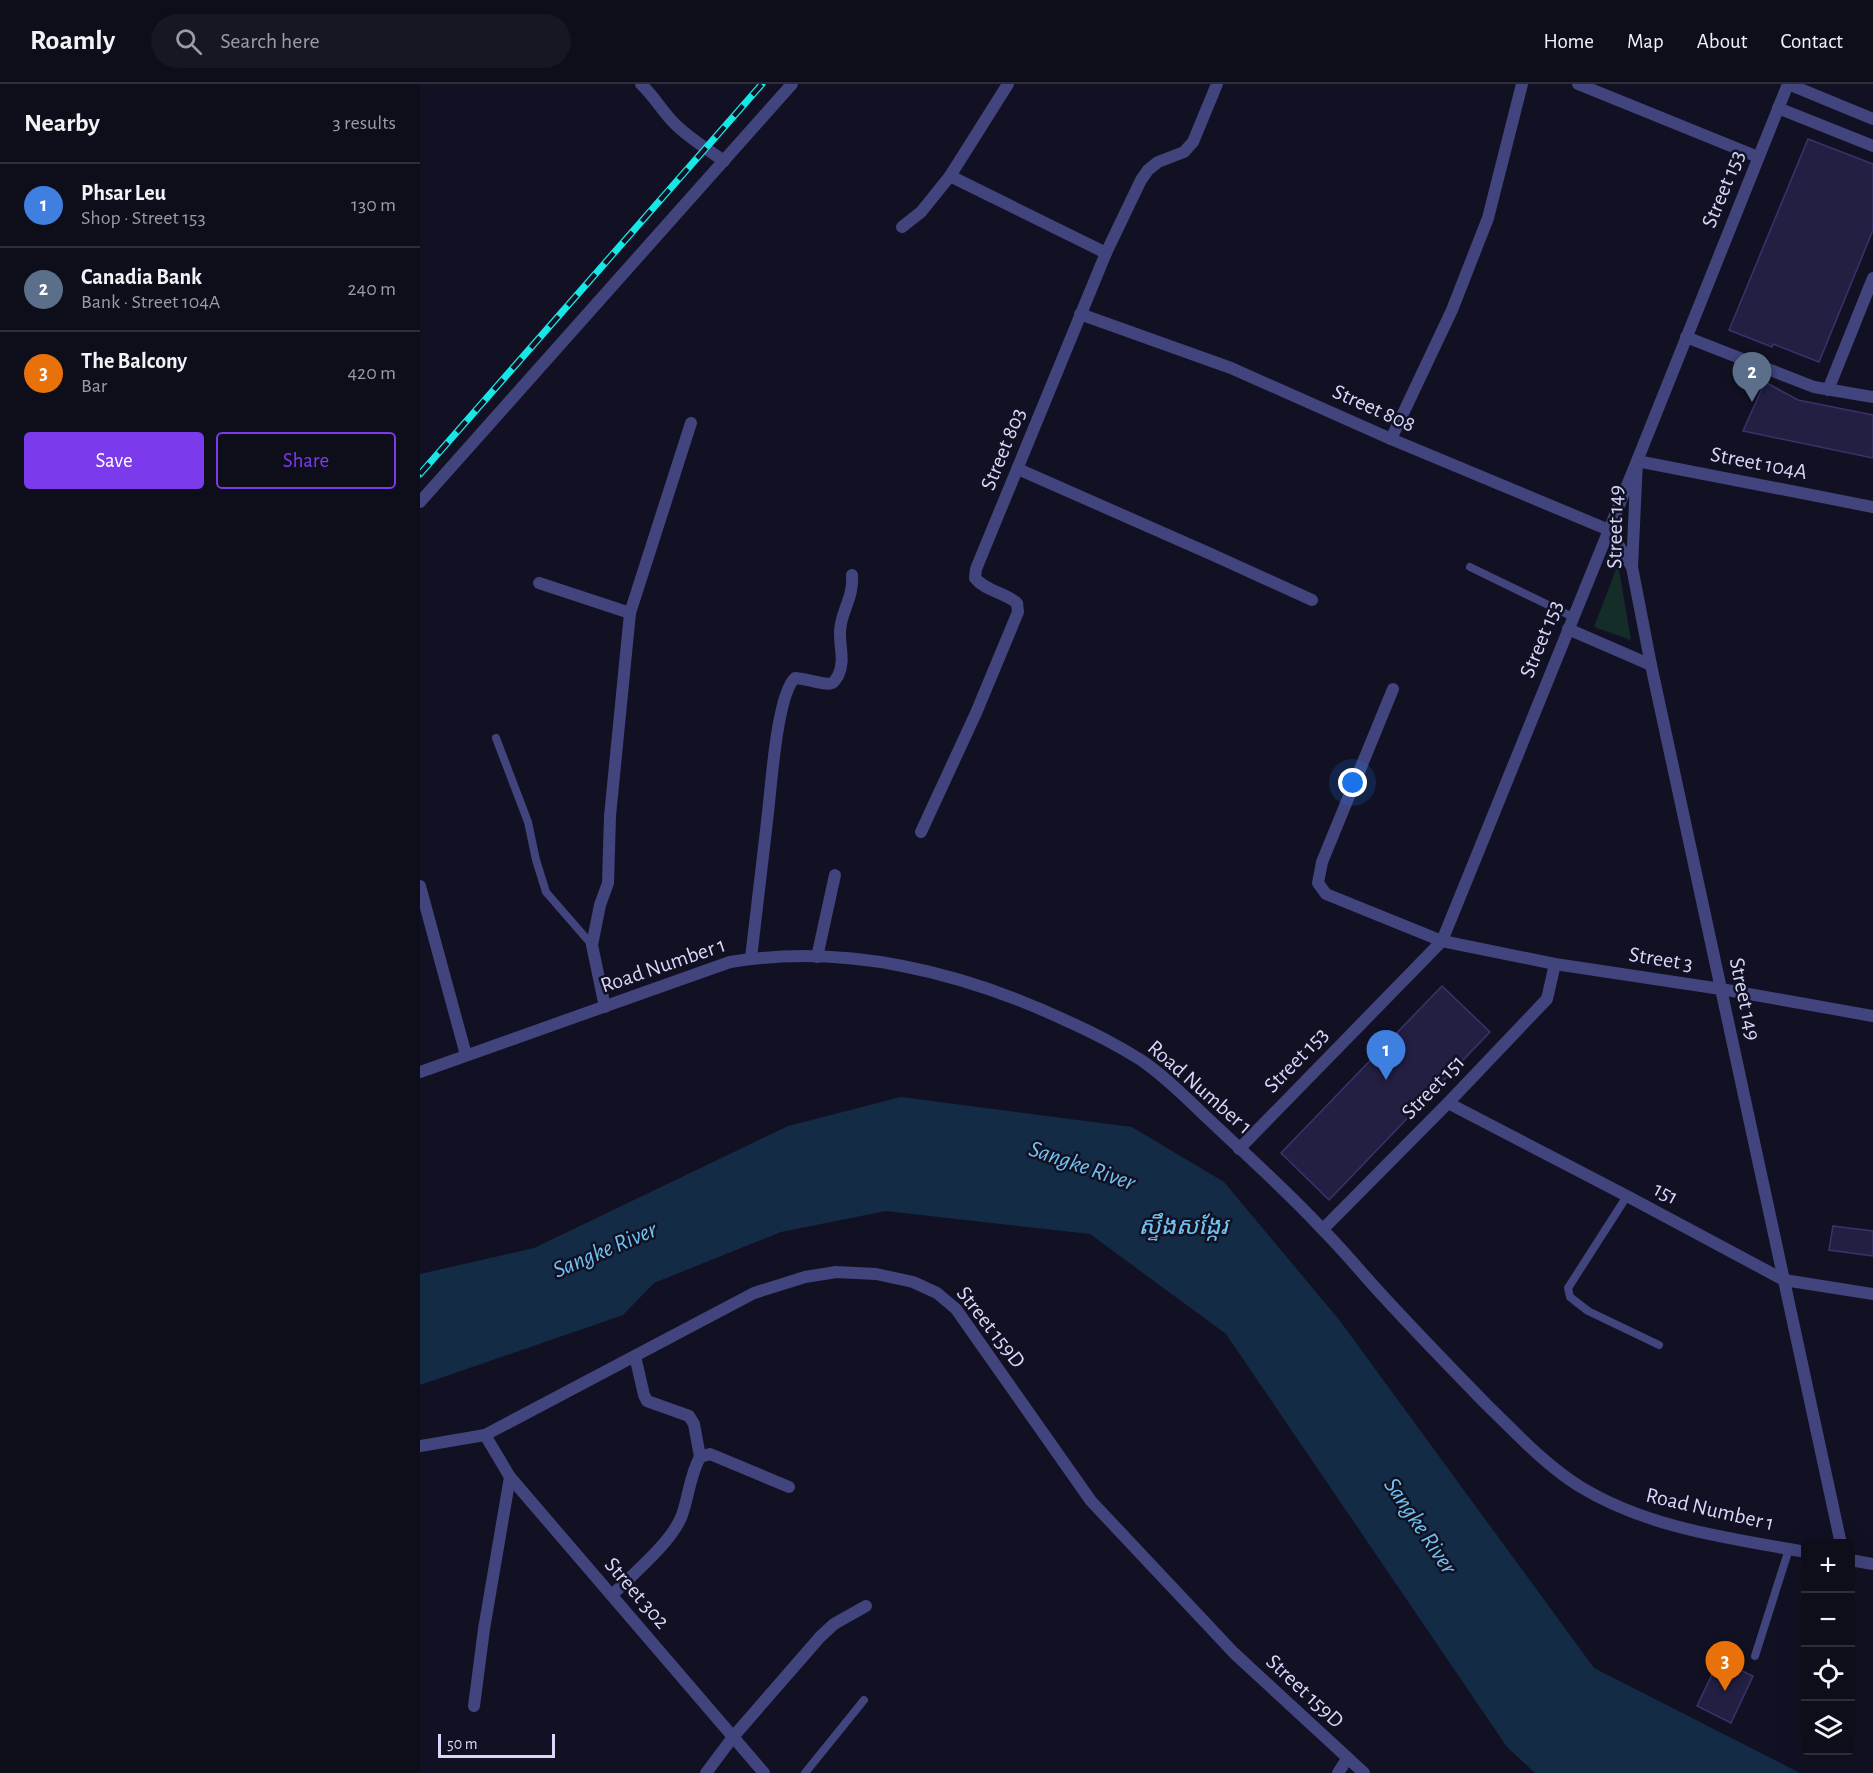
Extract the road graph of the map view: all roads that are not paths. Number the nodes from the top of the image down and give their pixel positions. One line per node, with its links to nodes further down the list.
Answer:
1 (642, 84): 12 (street)
2 (792, 84): 12 (street)
3 (1008, 84): 13 (street)
4 (1217, 84): 15 (street, Street 803)
5 (1522, 84): 22 (street)
6 (1578, 84): 11 (street)
7 (1788, 84): 8 (street, Street 153); 9 (street)
8 (1778, 108): 10 (street); 11 (street, Street 153)
9 (1873, 119)
10 (1873, 146)
11 (1758, 157): 18 (street, Street 153)
12 (724, 161): 25 (street)
13 (950, 176): 14 (street); 15 (street)
14 (902, 227)
15 (1106, 253): 17 (street, Street 803)
16 (1873, 278): 19 (street)
17 (1080, 314): 22 (street, Street 808); 24 (street, Street 803)
18 (1686, 337): 19 (street); 23 (street, Street 153)
19 (1828, 390): 20 (street)
20 (1873, 397)
21 (692, 423): 33 (street)
22 (1391, 439): 27 (street, Street 808)
23 (1637, 461): 26 (street, Street 104A); 27 (street, Street 153); 29 (street, Street 149)
24 (1018, 470): 32 (street); 38 (street, Street 803)
25 (420, 502)
26 (1873, 507)
27 (1609, 530): 29 (street); 34 (street, Street 153)
28 (1470, 567): 34 (lane)
29 (1632, 567): 35 (street, Street 149)
30 (852, 575): 44 (street)
31 (540, 583): 33 (street)
32 (1312, 600)
33 (630, 612): 42 (street)
34 (1570, 623): 35 (street); 41 (street, Street 153)
35 (1651, 665): 46 (street, Street 149)
36 (1393, 689): 41 (street, Street 3)
37 (496, 738): 42 (lane)
38 (921, 832)
39 (835, 875): 43 (street)
40 (420, 886): 49 (street)
41 (1442, 941): 45 (street, Street 3); 52 (street, Street 153)
42 (592, 945): 47 (street)
43 (817, 957): 44 (street, Road Number 1); 52 (street, Road Number 1)
44 (751, 958): 47 (street, Road Number 1)
45 (1555, 964): 46 (street, Street 3); 51 (street, Street 151)
46 (1721, 989): 48 (street, Street 3); 55 (street, Street 149)
47 (605, 1007): 49 (street, Road Number 1)
48 (1873, 1016)
49 (466, 1055): 50 (street, Road Number 1)
50 (420, 1072)
51 (1448, 1103): 53 (street, 151); 54 (street, Street 151)
52 (1239, 1149): 54 (street, Road Number 1)
53 (1627, 1196): 55 (street, 151); 57 (lane)
54 (1323, 1229): 65 (street, Road Number 1)
55 (1784, 1280): 56 (street, 151); 64 (street, Street 149)
56 (1873, 1294)
57 (1659, 1345)
58 (635, 1356): 59 (street, Street 159D); 61 (street); 75 (street, Street 159D)
59 (486, 1435): 60 (street, Street 159D); 62 (street, Street 302)
60 (420, 1446)
61 (700, 1456): 63 (street); 69 (street)
62 (510, 1477): 69 (street, Street 302); 73 (street)
63 (789, 1487)
64 (1840, 1539)
65 (1790, 1549): 66 (street, Road Number 1); 71 (lane)
66 (1801, 1551)
67 (1855, 1561): 68 (street)
68 (1873, 1564)
69 (612, 1595): 74 (street, Street 302)
70 (866, 1606): 74 (street)
71 (1755, 1656)
72 (864, 1700): 78 (lane)
73 (474, 1706)
74 (734, 1737): 76 (street); 77 (street, Street 302)
75 (1347, 1759): 79 (street); 80 (street, Street 159D)
76 (706, 1773)
77 (764, 1773)
78 (805, 1773)
79 (1338, 1773)
80 (1364, 1773)

